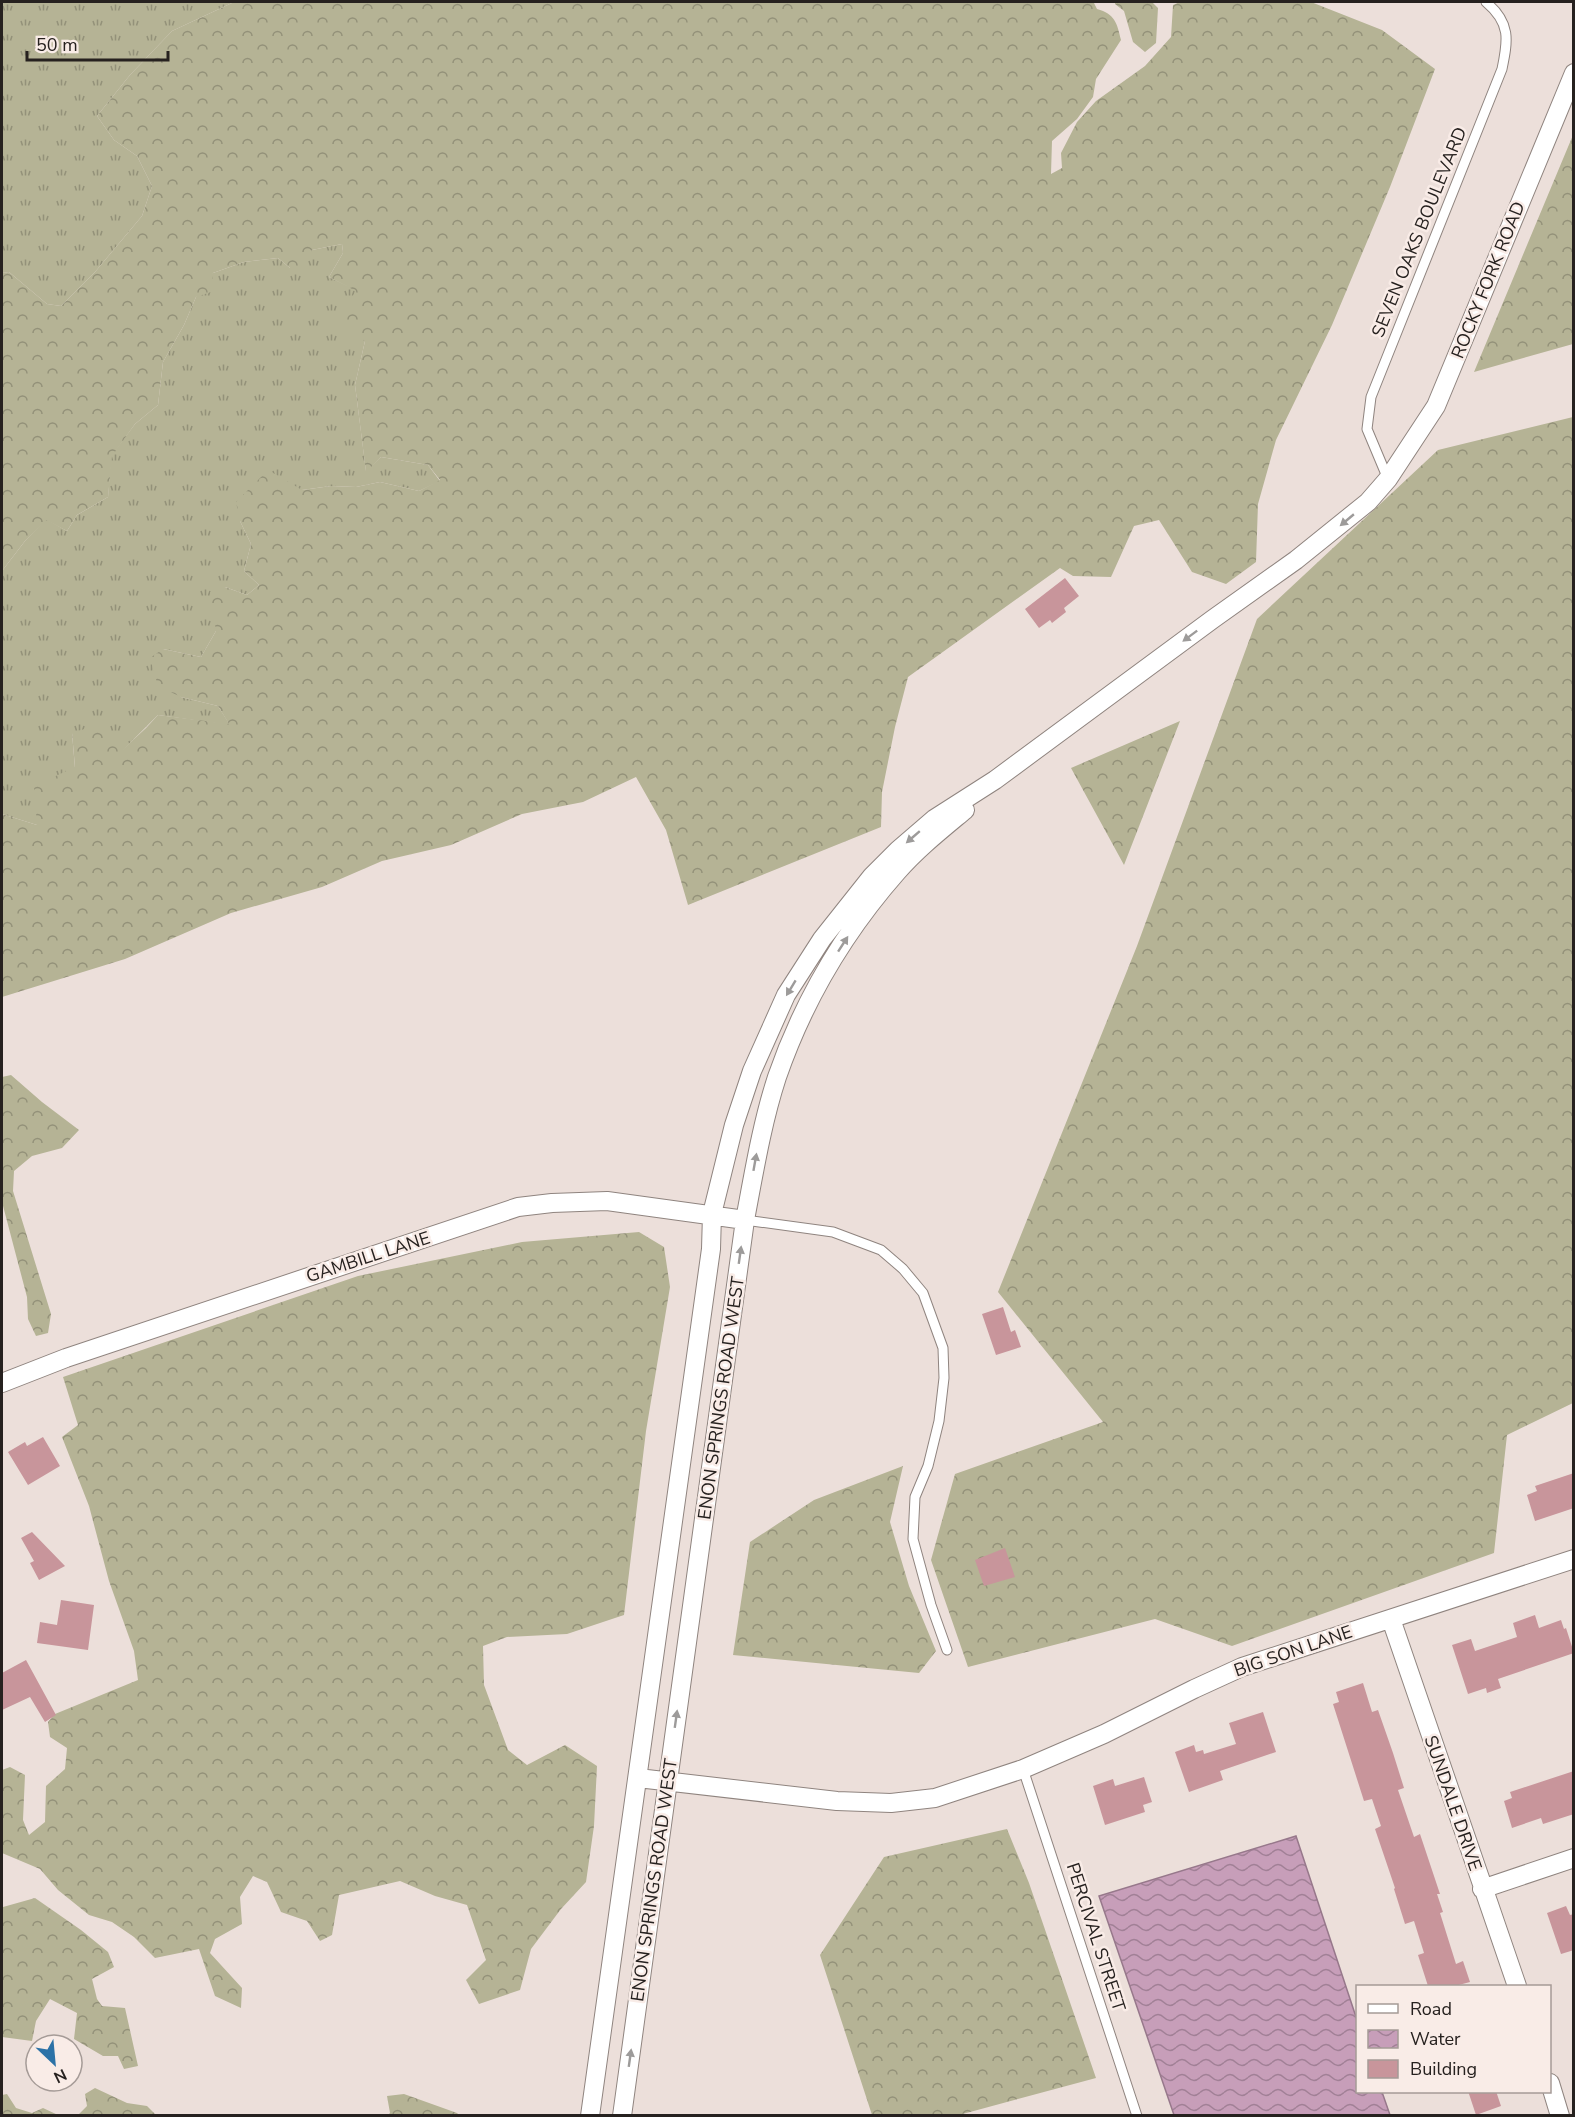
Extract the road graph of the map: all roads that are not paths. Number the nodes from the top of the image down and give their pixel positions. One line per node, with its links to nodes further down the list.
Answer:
1 (1486, 2): 3 (lane, SEVEN OAKS BOULEVARD)
2 (1574, 73): 3 (street, ROCKY FORK ROAD)
3 (1388, 479): 4 (street, ROCKY FORK ROAD, one-way to 4)
4 (1014, 766): 5 (street, one-way to 5); 6 (street, ENON SPRINGS ROAD WEST, one-way to 4)
5 (712, 1214): 6 (street, GAMBILL LANE); 7 (street, GAMBILL LANE); 12 (street)
6 (745, 1220): 10 (lane); 13 (street, ENON SPRINGS ROAD WEST, one-way to 6)
7 (2, 1383)
8 (1574, 1559): 9 (street, BIG SON LANE)
9 (1391, 1619): 11 (street, BIG SON LANE); 15 (street, SUNDALE DRIVE)
10 (947, 1650)
11 (1023, 1769): 13 (street, BIG SON LANE); 20 (lane, PERCIVAL STREET)
12 (638, 1778): 13 (street, BIG SON LANE); 18 (street)
13 (668, 1782): 19 (street, ENON SPRINGS ROAD WEST, one-way to 13)
14 (1574, 1858): 15 (street)
15 (1482, 1889): 16 (street, SUNDALE DRIVE)
16 (1517, 1985)
17 (1551, 2086): 21 (street)
18 (590, 2115)
19 (622, 2115)
20 (1137, 2115)
21 (1560, 2115)

